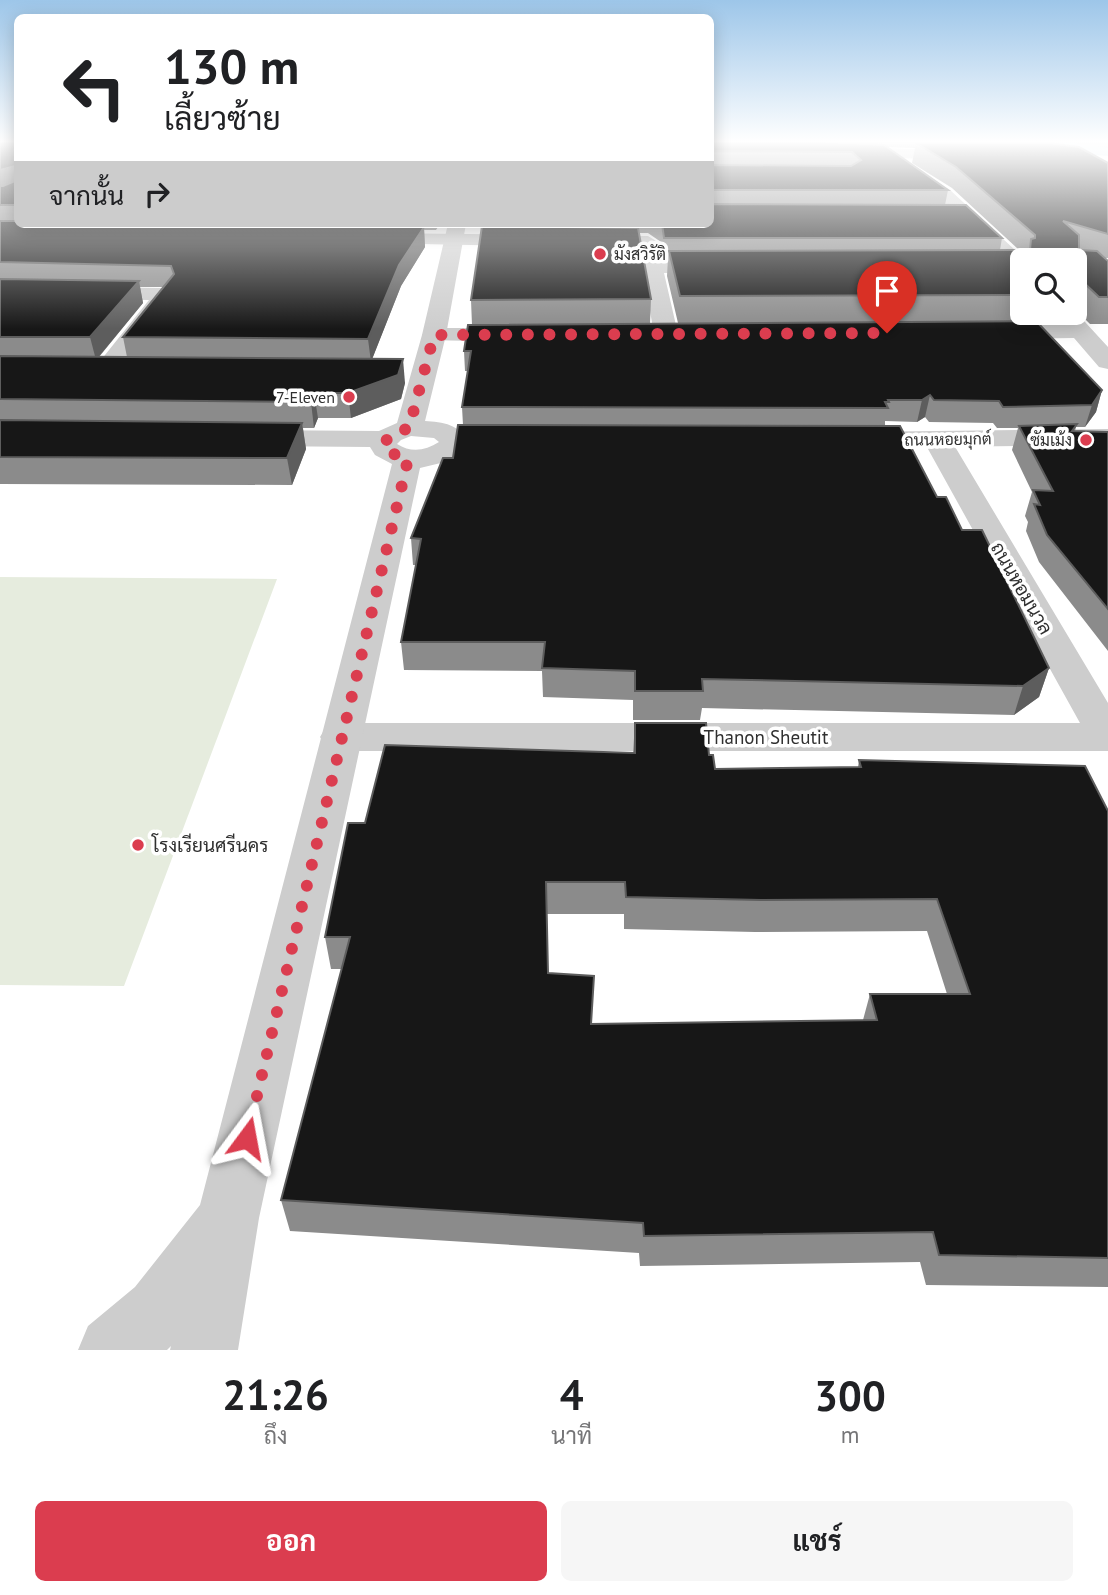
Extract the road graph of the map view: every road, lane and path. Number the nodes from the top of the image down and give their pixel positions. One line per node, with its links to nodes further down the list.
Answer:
1 (953, 203): 3 (street)
2 (942, 216): 3 (street)
3 (969, 216): 7 (street)
4 (455, 232): 5 (street); 6 (street); 19 (street)
5 (646, 233): 8 (street)
6 (357, 239)
7 (1010, 255)
8 (652, 267): 9 (street); 17 (street)
9 (734, 267)
10 (995, 267): 11 (street)
11 (1010, 267)
12 (0, 292): 23 (street)
13 (1076, 325): 14 (street)
14 (1081, 331): 15 (street); 21 (street)
15 (970, 332)
16 (639, 334): 17 (street)
17 (666, 334): 18 (street)
18 (694, 334)
19 (434, 335): 20 (street); 26 (street)
20 (543, 335)
21 (1108, 362)
22 (79, 370): 23 (street)
23 (105, 370): 24 (street)
24 (133, 371)
25 (396, 373): 26 (street)
26 (424, 373): 32 (street)
27 (1108, 437): 31 (street, ถนนหอยมุกต์)
28 (226, 438): 32 (street)
29 (466, 439): 32 (street)
30 (826, 440): 31 (street, ถนนหอยมุกต์)
31 (937, 440): 34 (street, ถนนหอมนวล)
32 (401, 442): 33 (street)
33 (341, 737): 34 (street, Thanon Sheutit); 35 (street)
34 (1108, 737)
35 (228, 1218): 36 (street); 37 (street)
36 (112, 1350)
37 (204, 1350)

